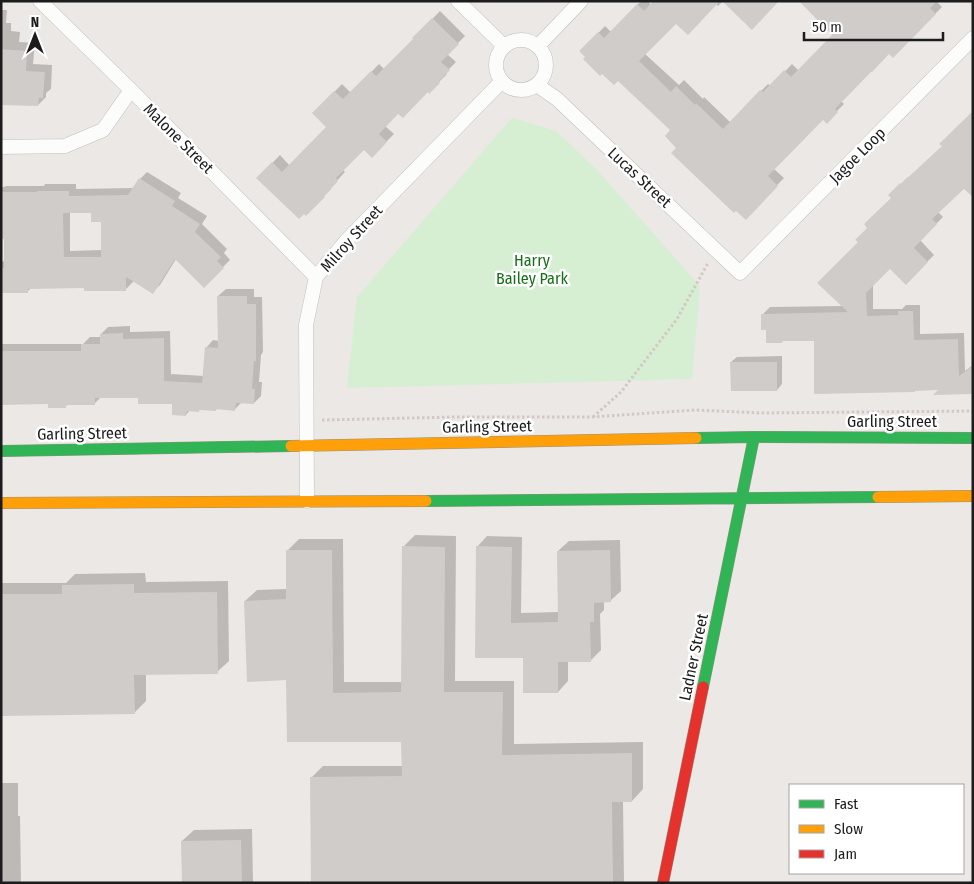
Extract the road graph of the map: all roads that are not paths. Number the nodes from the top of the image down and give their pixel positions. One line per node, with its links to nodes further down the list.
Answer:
1 (40, 1): 9 (street, Malone Street)
2 (458, 1): 5 (street)
3 (582, 1): 6 (street)
4 (973, 38): 11 (street, Jagoe Loop)
5 (504, 46): 6 (street); 7 (street)
6 (538, 46): 8 (street)
7 (502, 81): 8 (street); 12 (street, Milroy Street)
8 (537, 85): 11 (street, Lucas Street)
9 (131, 90): 10 (street); 12 (street, Malone Street)
10 (1, 147)
11 (740, 273)
12 (316, 277): 15 (street, Milroy Street)
13 (754, 437): 14 (street, Garling Street); 15 (street, Garling Street); 18 (street, Ladner Street)
14 (973, 438)
15 (306, 446): 16 (street, Garling Street); 19 (street, Milroy Street)
16 (1, 451)
17 (973, 496): 18 (street)
18 (742, 500): 19 (street); 21 (street, Ladner Street)
19 (307, 501): 20 (street)
20 (1, 503)
21 (663, 883)

